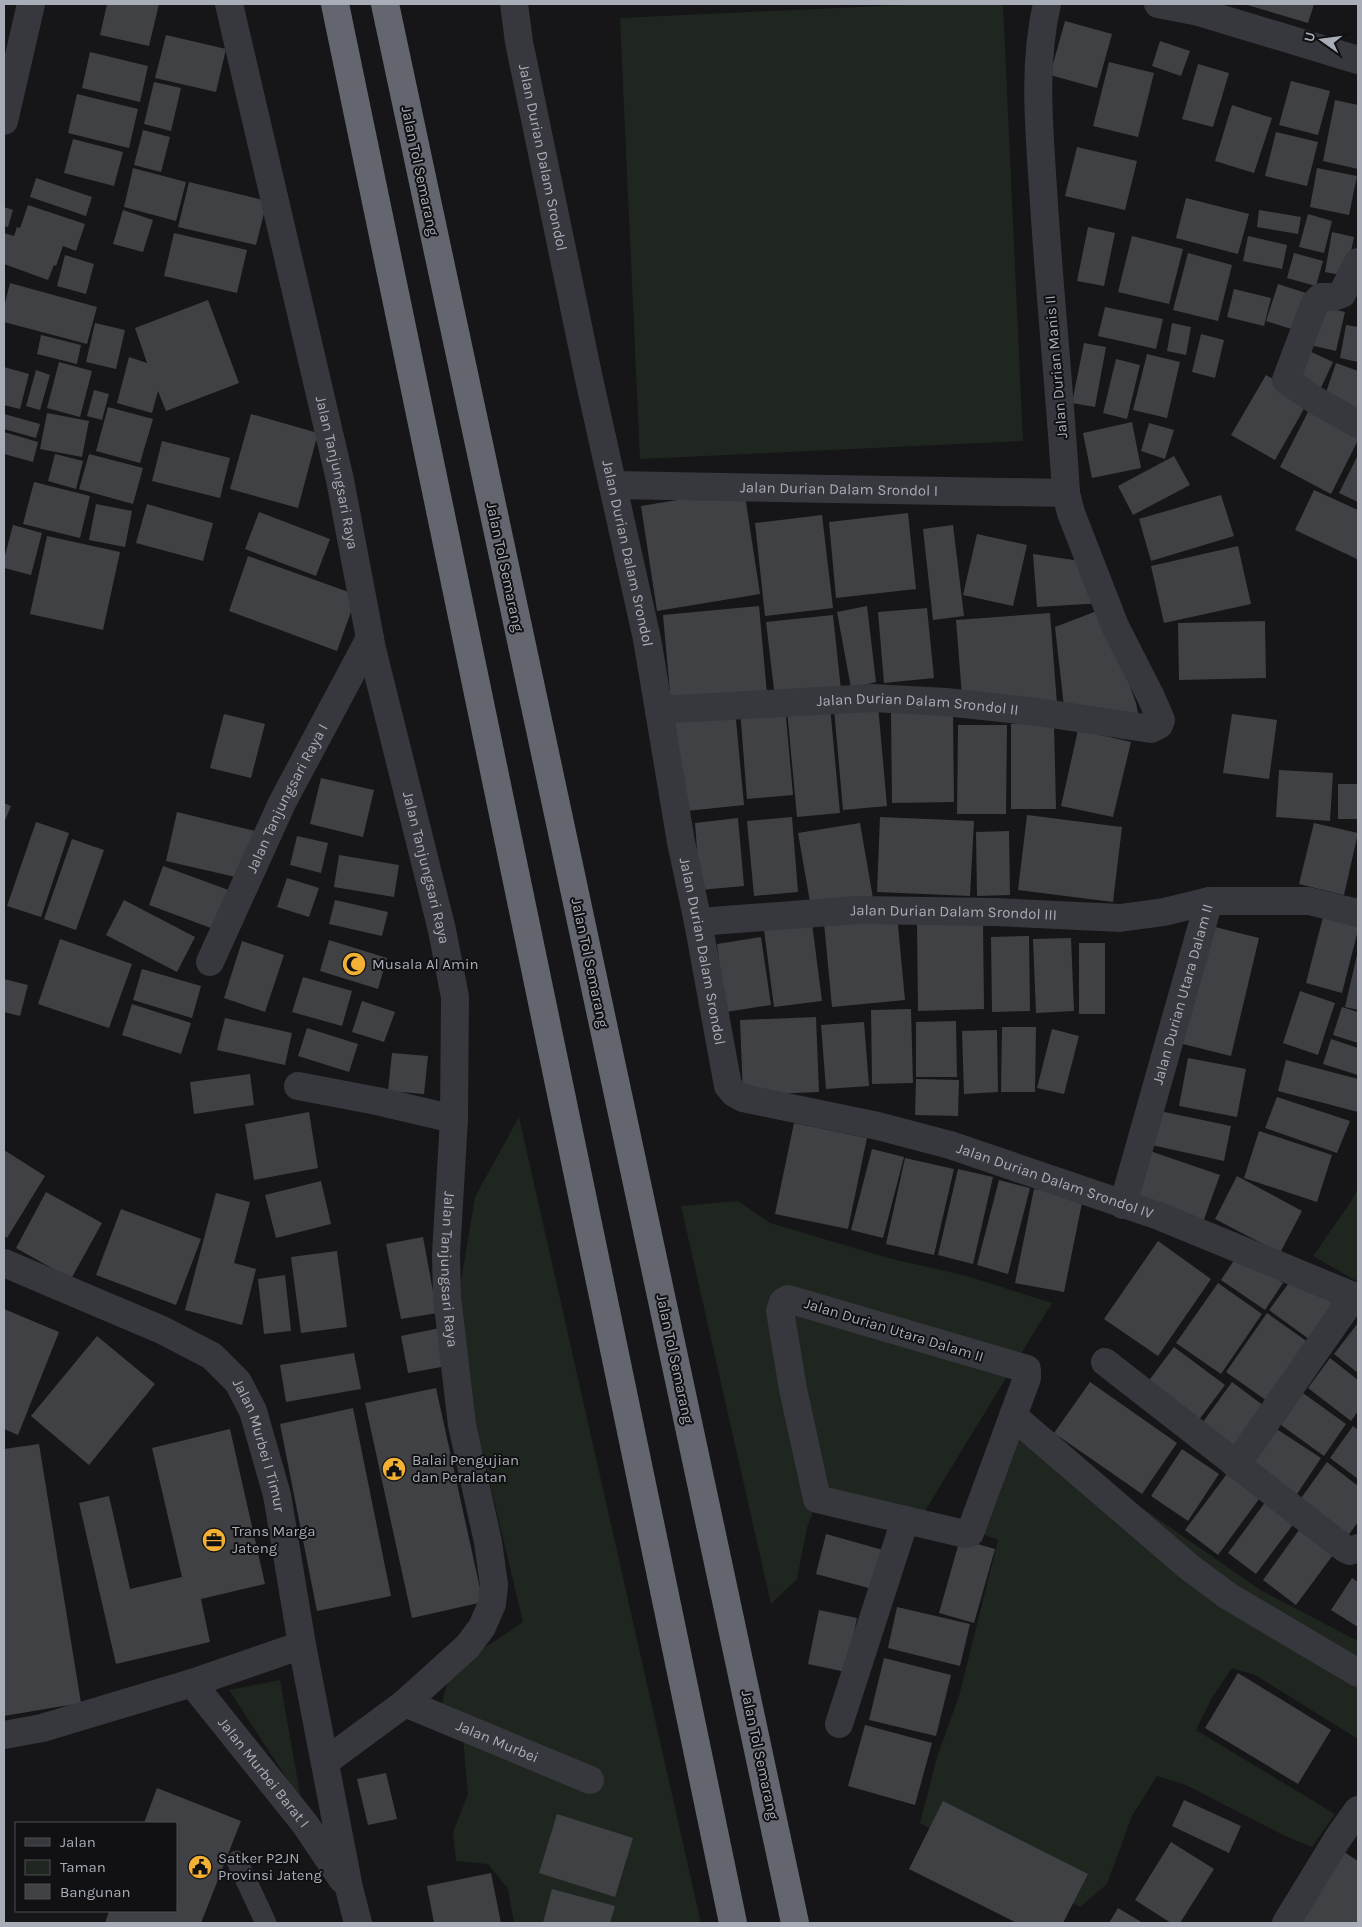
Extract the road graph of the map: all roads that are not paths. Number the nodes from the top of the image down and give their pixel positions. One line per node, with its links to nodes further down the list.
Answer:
1 (31, 4): 9 (street)
2 (230, 4): 14 (street, Jalan Tanjungsari Raya)
3 (336, 4): 46 (highway)
4 (385, 4): 47 (highway, Jalan Tol Semarang)
5 (514, 4): 12 (street, Jalan Durian Dalam Srondol)
6 (1047, 4): 13 (street, Jalan Durian Manis II)
7 (1158, 4): 8 (street)
8 (1358, 60)
9 (4, 122)
10 (1358, 262): 11 (street)
11 (1358, 424)
12 (613, 485): 13 (street, Jalan Durian Dalam Srondol I); 15 (street, Jalan Durian Dalam Srondol)
13 (1066, 493): 16 (street, Jalan Durian Manis II)
14 (370, 638): 20 (street, Jalan Tanjungsari Raya I); 23 (street, Jalan Tanjungsari Raya)
15 (659, 710): 16 (street, Jalan Durian Dalam Srondol II); 19 (street, Jalan Durian Dalam Srondol)
16 (1158, 713)
17 (1209, 901): 18 (street, Jalan Durian Utara Dalam II); 19 (street, Jalan Durian Dalam Srondol III); 24 (street, Jalan Durian Utara Dalam II)
18 (1358, 913)
19 (698, 922): 22 (street, Jalan Durian Dalam Srondol)
20 (210, 962)
21 (298, 1086): 23 (street)
22 (743, 1098): 24 (street, Jalan Durian Dalam Srondol IV)
23 (454, 1119): 35 (street, Jalan Tanjungsari Raya)
24 (1123, 1205): 26 (street, Jalan Durian Dalam Srondol IV)
25 (4, 1263): 32 (street, Jalan Murbei I Timur)
26 (1356, 1297): 29 (street)
27 (1105, 1362): 29 (street)
28 (1013, 1416): 30 (street, Jalan Durian Utara Dalam II); 30 (street, Jalan Durian Utara Dalam II); 33 (street)
29 (1236, 1464): 31 (street)
30 (905, 1520): 36 (street)
31 (1358, 1548)
32 (302, 1644): 34 (street); 38 (street, Jalan Murbei I Timur)
33 (1358, 1673)
34 (192, 1683): 37 (street); 43 (street, Jalan Murbei Barat I)
35 (405, 1703): 38 (street, Jalan Tanjungsari Raya); 39 (street, Jalan Murbei)
36 (839, 1724)
37 (4, 1735)
38 (325, 1762): 43 (street, Jalan Murbei I Timur)
39 (590, 1780)
40 (1358, 1810): 41 (street)
41 (1348, 1844): 48 (street)
42 (237, 1861): 44 (lane)
43 (349, 1888): 45 (street)
44 (266, 1923)
45 (358, 1923)
46 (733, 1923)
47 (796, 1923)
48 (1286, 1923)

